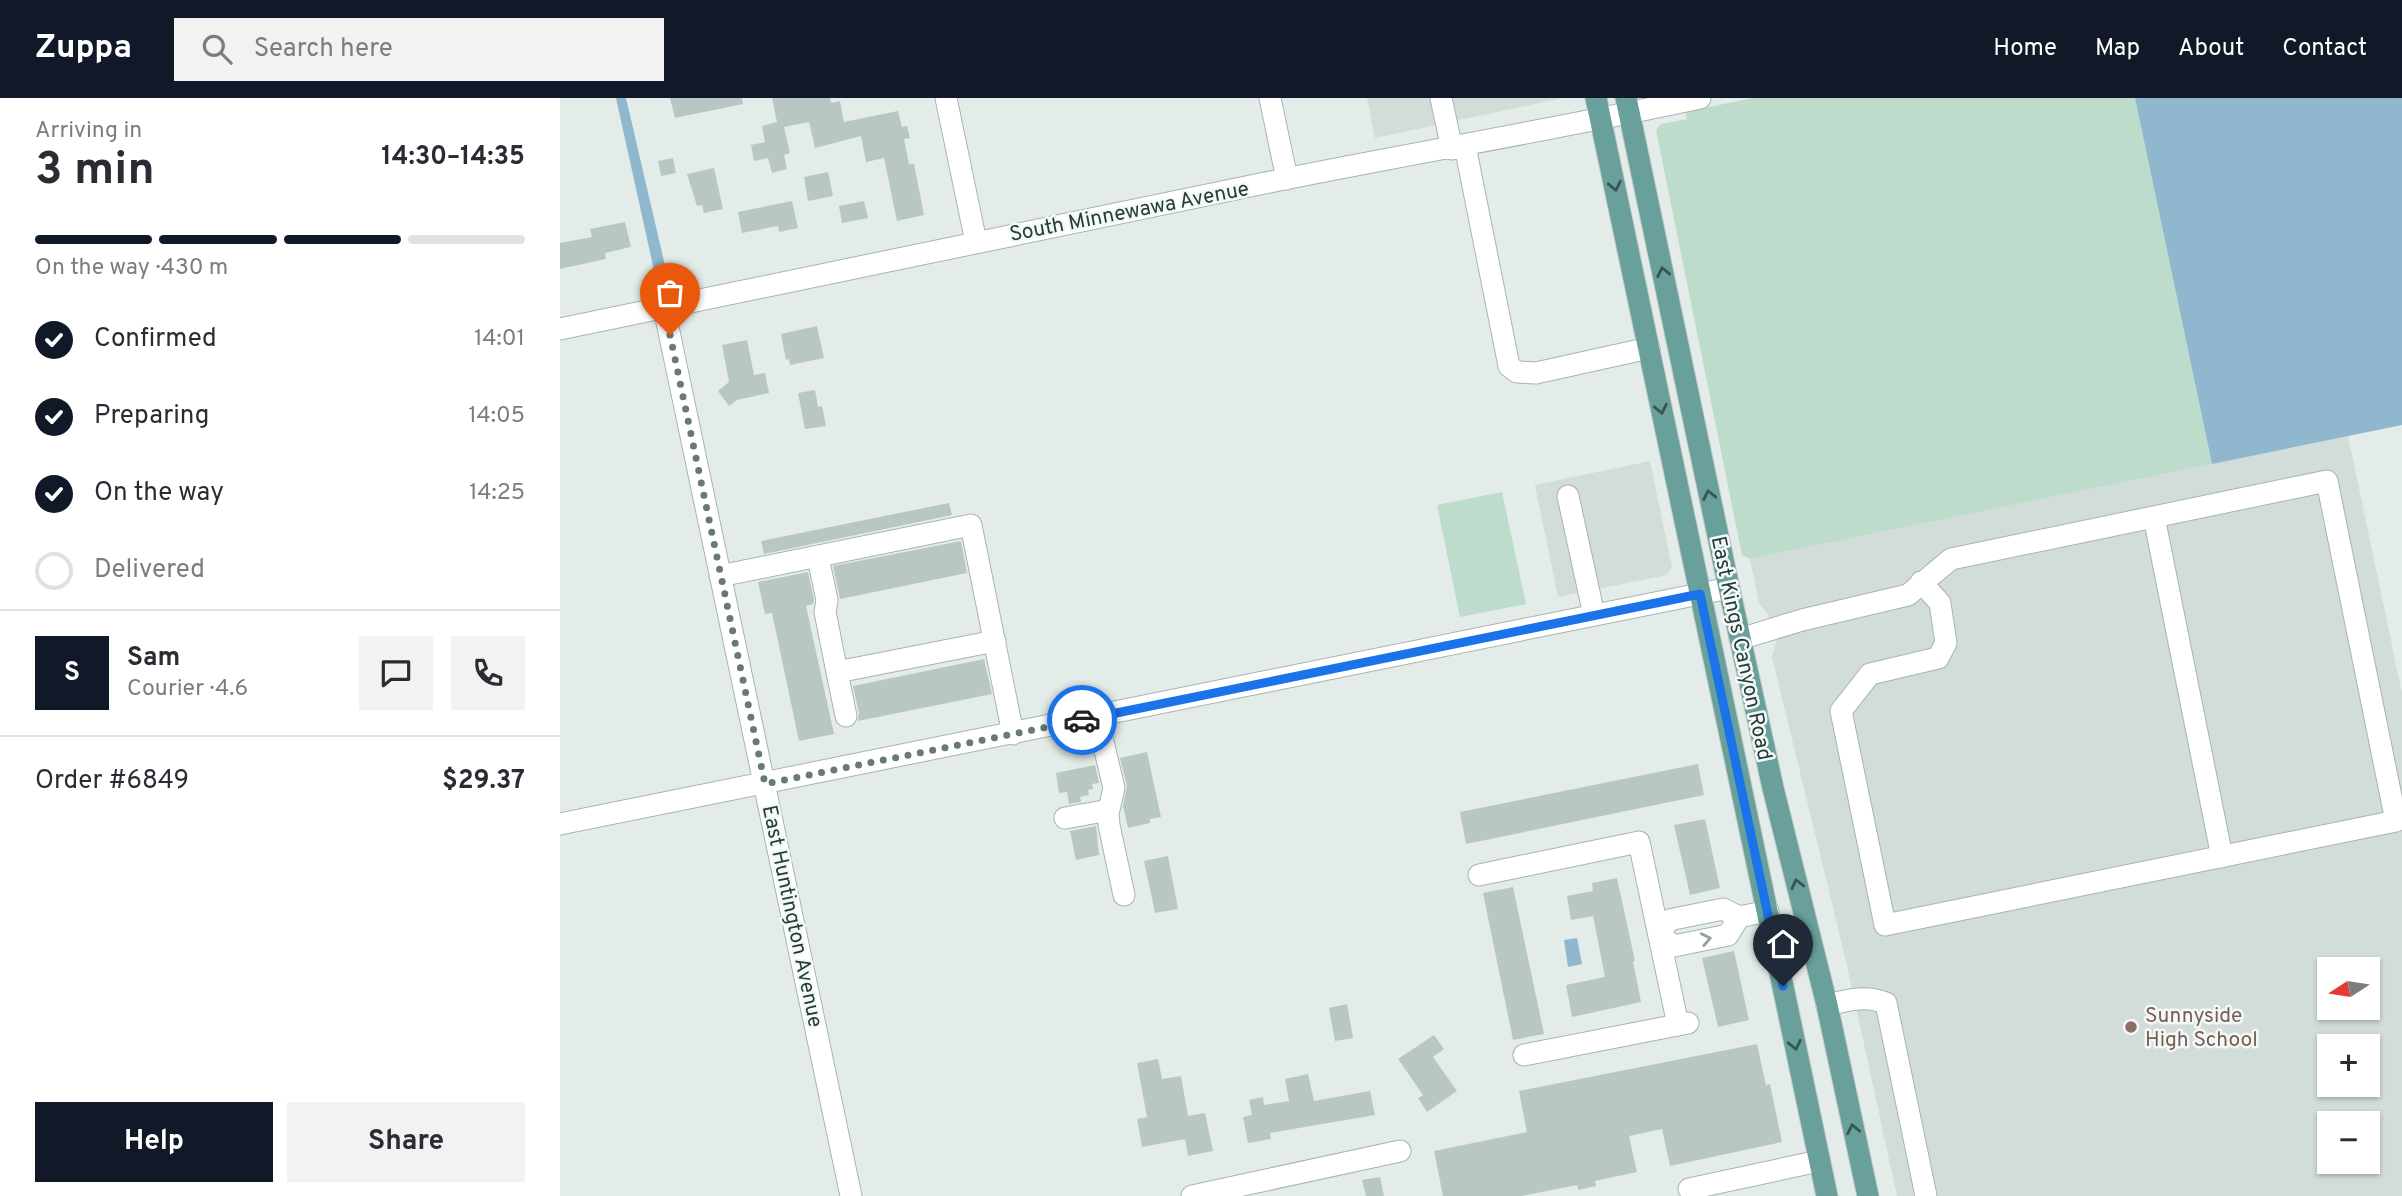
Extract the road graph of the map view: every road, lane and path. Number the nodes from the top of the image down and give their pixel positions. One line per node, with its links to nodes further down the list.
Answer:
1 (946, 98): 10 (street)
2 (1270, 98): 9 (street)
3 (1441, 98): 8 (street)
4 (1596, 98): 7 (main road, East Kings Canyon Road)
5 (1700, 98): 6 (street, South Minnewawa Avenue)
6 (1628, 106): 7 (street, South Minnewawa Avenue); 19 (main road, East Kings Canyon Road, one-way to 6)
7 (1601, 119): 8 (street, South Minnewawa Avenue); 13 (main road, East Kings Canyon Road, one-way to 13)
8 (1458, 147): 9 (street, South Minnewawa Avenue); 13 (street)
9 (1287, 179): 10 (street, South Minnewawa Avenue)
10 (976, 242): 11 (street, South Minnewawa Avenue)
11 (664, 308): 12 (street, South Minnewawa Avenue); 17 (street, East Huntington Avenue)
12 (560, 329)
13 (1649, 348): 20 (main road, East Kings Canyon Road, one-way to 20)
14 (1568, 496): 21 (street)
15 (2154, 517): 18 (street); 32 (street); 32 (street)
16 (818, 558): 17 (street); 23 (street); 24 (street)
17 (720, 576): 28 (street, East Huntington Avenue)
18 (1922, 582): 22 (street); 32 (street)
19 (1729, 589): 20 (street); 22 (main road, East Kings Canyon Road)
20 (1700, 594): 21 (street); 35 (main road, East Kings Canyon Road)
21 (1594, 615): 26 (street)
22 (1740, 639): 37 (main road, East Kings Canyon Road, one-way to 22)
23 (995, 640): 24 (street); 27 (street)
24 (837, 672): 25 (street)
25 (846, 716)
26 (1097, 717): 27 (street); 29 (street)
27 (1013, 734): 28 (street)
28 (765, 784): 31 (street); 43 (street, East Huntington Avenue)
29 (1109, 810): 30 (street); 34 (street)
30 (1065, 818)
31 (560, 824)
32 (2222, 857)
33 (1479, 875): 36 (street)
34 (1124, 895)
35 (1768, 911): 36 (street); 40 (main road, East Kings Canyon Road, one-way to 40)
36 (1659, 934): 38 (street)
37 (1827, 1005): 46 (main road, East Kings Canyon Road, one-way to 37); 47 (street)
38 (1524, 1055)
39 (1400, 1151): 42 (street)
40 (1819, 1161): 41 (street); 45 (main road, East Kings Canyon Road)
41 (1689, 1189)
42 (1244, 1191): 44 (street)
43 (851, 1196)
44 (1192, 1196)
45 (1827, 1196)
46 (1868, 1196)
47 (1926, 1196)

